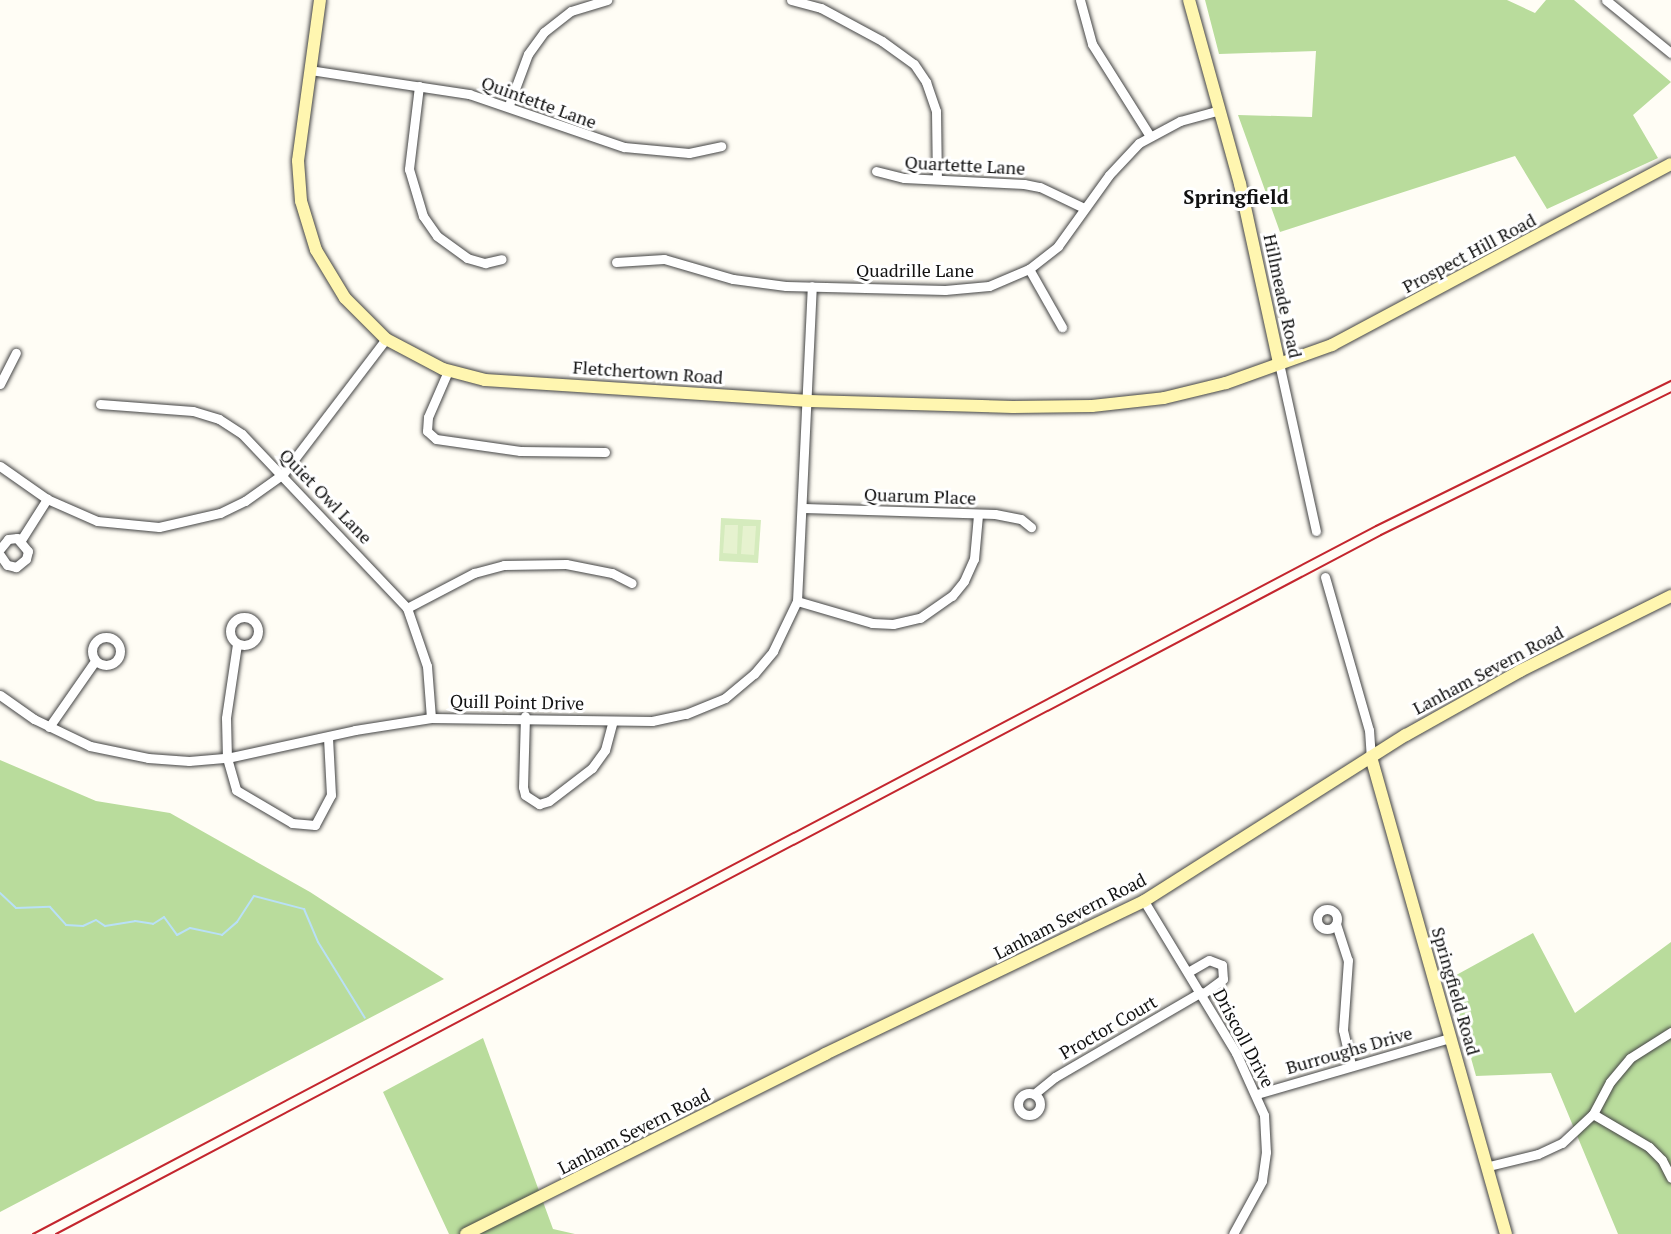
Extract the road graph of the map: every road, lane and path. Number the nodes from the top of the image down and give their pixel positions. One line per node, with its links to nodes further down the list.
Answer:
1 (320, 0): 8 (street, Fletchertown Road)
2 (607, 0): 10 (street)
3 (791, 0): 16 (street)
4 (1080, 0): 12 (street)
5 (1189, 0): 11 (street, Hillmeade Road)
6 (1606, 0): 7 (street)
7 (1671, 53)
8 (310, 70): 9 (street, Quintette Lane); 23 (street, Fletchertown Road)
9 (418, 86): 10 (street, Quintette Lane); 18 (street)
10 (509, 105): 13 (street, Quintette Lane)
11 (1220, 110): 12 (street, Quadrille Lane); 25 (street, Hillmeade Road)
12 (1150, 136): 17 (street, Quadrille Lane)
13 (721, 146)
14 (1671, 164): 25 (street, Prospect Hill Road)
15 (876, 171): 16 (street, Quartette Lane)
16 (937, 179): 17 (street, Quartette Lane)
17 (1084, 208): 20 (street, Quadrille Lane)
18 (502, 258)
19 (616, 262): 21 (street, Quadrille Lane)
20 (1029, 269): 21 (street, Quadrille Lane); 22 (street)
21 (812, 286): 28 (street, Quill Point Drive)
22 (1062, 327)
23 (386, 339): 26 (street, Fletchertown Road); 32 (street)
24 (16, 354): 27 (street)
25 (1279, 363): 28 (street, Fletchertown Road); 37 (street, Hillmeade Road)
26 (448, 371): 28 (street, Fletchertown Road); 30 (street)
27 (0, 384)
28 (809, 401): 34 (street, Quill Point Drive)
29 (100, 404): 32 (street, Quiet Owl Lane)
30 (605, 452)
31 (0, 466): 33 (street)
32 (283, 474): 33 (street); 45 (street, Quiet Owl Lane)
33 (47, 499): 38 (street)
34 (804, 508): 35 (street, Quarum Place); 44 (street, Quill Point Drive)
35 (978, 515): 36 (street, Quarum Place); 44 (street)
36 (1031, 526)
37 (1316, 531)
38 (21, 540): 39 (street); 40 (street)
39 (0, 549)
40 (0, 555)
41 (1325, 577): 54 (street)
42 (632, 583): 45 (street)
43 (1671, 596): 54 (street, Lanham Severn Road)
44 (796, 601): 51 (street, Quill Point Drive)
45 (407, 608): 50 (street, Quiet Owl Lane)
46 (237, 644): 55 (street)
47 (95, 660): 52 (street)
48 (0, 695): 52 (street, Quill Point Drive)
49 (525, 716): 50 (street, Quill Point Drive); 51 (street, Quill Point Drive); 51 (street)
50 (432, 718): 53 (street, Quill Point Drive)
51 (613, 721)
52 (49, 727): 55 (street, Quill Point Drive)
53 (328, 737): 55 (street, Quill Point Drive); 55 (street)
54 (1371, 757): 56 (street, Lanham Severn Road); 61 (street, Springfield Road)
55 (227, 758)
56 (1144, 902): 58 (street, Driscoll Drive); 68 (street, Lanham Severn Road)
57 (1336, 924): 62 (street)
58 (1188, 972): 59 (street, Driscoll Drive); 59 (street, Proctor Court)
59 (1202, 993): 63 (street, Proctor Court); 64 (street, Driscoll Drive)
60 (1671, 1032): 65 (street)
61 (1450, 1038): 62 (street, Burroughs Drive); 66 (street, Springfield Road)
62 (1351, 1066): 64 (street, Burroughs Drive)
63 (1034, 1094)
64 (1257, 1094): 69 (street, Driscoll Drive)
65 (1593, 1114): 66 (street); 67 (street)
66 (1489, 1166): 70 (street, Springfield Road)
67 (1671, 1179)
68 (466, 1234)
69 (1233, 1234)
70 (1506, 1234)

